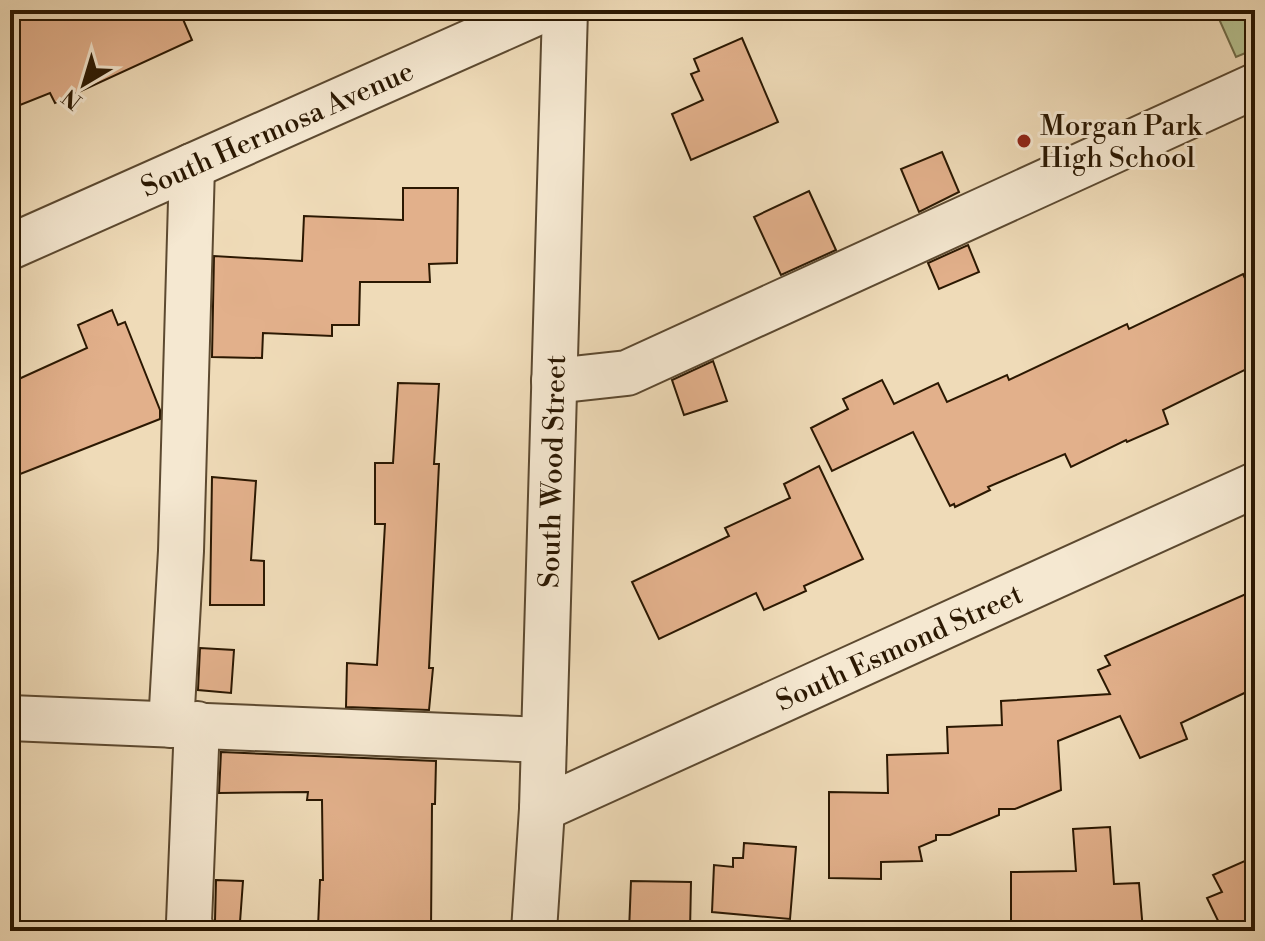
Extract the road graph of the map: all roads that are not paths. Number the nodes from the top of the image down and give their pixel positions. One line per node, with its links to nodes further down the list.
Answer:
1 (543, 10): 4 (street, South Hermosa Avenue)
2 (565, 10): 6 (street, South Wood Street)
3 (1255, 86): 6 (street)
4 (192, 166): 5 (street, South Hermosa Avenue); 9 (street)
5 (10, 247)
6 (554, 381): 10 (street, South Wood Street)
7 (1255, 485): 11 (street, South Esmond Street)
8 (10, 718): 9 (street)
9 (184, 724): 10 (street); 12 (street)
10 (544, 740): 11 (street, South Wood Street)
11 (542, 809): 13 (street, South Wood Street)
12 (192, 931)
13 (534, 931)

